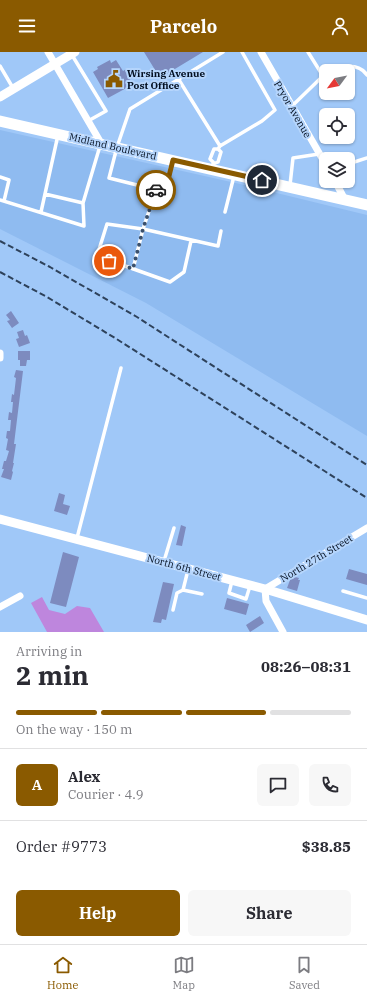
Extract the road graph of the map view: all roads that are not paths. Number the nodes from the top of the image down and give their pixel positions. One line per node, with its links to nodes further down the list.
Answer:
1 (48, 52): 7 (street)
2 (223, 52): 12 (lane)
3 (242, 52): 22 (lane)
4 (261, 52): 16 (street, Pryor Avenue)
5 (308, 52): 10 (lane)
6 (73, 53): 7 (street); 18 (lane)
7 (55, 64): 14 (street); 18 (street)
8 (0, 66): 14 (lane)
9 (355, 66): 11 (lane)
10 (319, 67)
11 (367, 75)
12 (179, 80): 21 (lane); 22 (lane)
13 (319, 81): 16 (lane)
14 (14, 89): 15 (street)
15 (0, 97)
16 (292, 106): 23 (street, Pryor Avenue)
17 (0, 120): 19 (main road, Midland Boulevard)
18 (88, 121): 20 (street)
19 (58, 133): 20 (main road, Midland Boulevard); 34 (lane)
20 (100, 143): 21 (main road, Midland Boulevard); 37 (lane)
21 (117, 147): 26 (main road, Midland Boulevard); 33 (lane)
22 (219, 147): 28 (lane); 28 (lane)
23 (319, 152)
24 (319, 154): 31 (lane)
25 (367, 158): 27 (lane)
26 (173, 160): 28 (main road, Midland Boulevard); 33 (lane)
27 (355, 162)
28 (212, 166): 29 (main road, Midland Boulevard)
29 (235, 174): 31 (main road, Midland Boulevard); 40 (lane)
30 (0, 177): 35 (lane)
31 (290, 187): 36 (main road, Midland Boulevard)
32 (339, 188): 36 (street)
33 (156, 190): 41 (lane)
34 (46, 194): 37 (lane); 39 (lane)
35 (2, 200): 39 (lane)
36 (345, 200): 38 (main road, Midland Boulevard)
37 (83, 203): 39 (lane)
38 (367, 205)
39 (41, 212)
40 (225, 212)
41 (143, 229): 43 (lane); 44 (lane); 44 (lane)
42 (221, 231): 43 (lane)
43 (191, 241): 44 (lane)
44 (133, 269)
45 (0, 353): 46 (street)
46 (0, 358)
47 (121, 368): 51 (lane)
48 (0, 519): 51 (street, North 6th Street)
49 (174, 528): 52 (lane)
50 (367, 528): 56 (street, North 27th Street)
51 (77, 539): 52 (street, North 6th Street)
52 (164, 562): 53 (street, North 6th Street)
53 (188, 569): 54 (street, North 6th Street); 57 (lane)
54 (232, 580): 55 (street, North 6th Street); 55 (lane)
55 (250, 585): 56 (street, North 6th Street)
56 (265, 589): 64 (street, North 6th Street); 65 (street)
57 (183, 590): 59 (lane); 63 (lane)
58 (343, 590): 61 (lane)
59 (202, 594)
60 (20, 596): 62 (street)
61 (367, 598)
62 (0, 607)
63 (173, 610)
64 (367, 620)
65 (283, 632)

